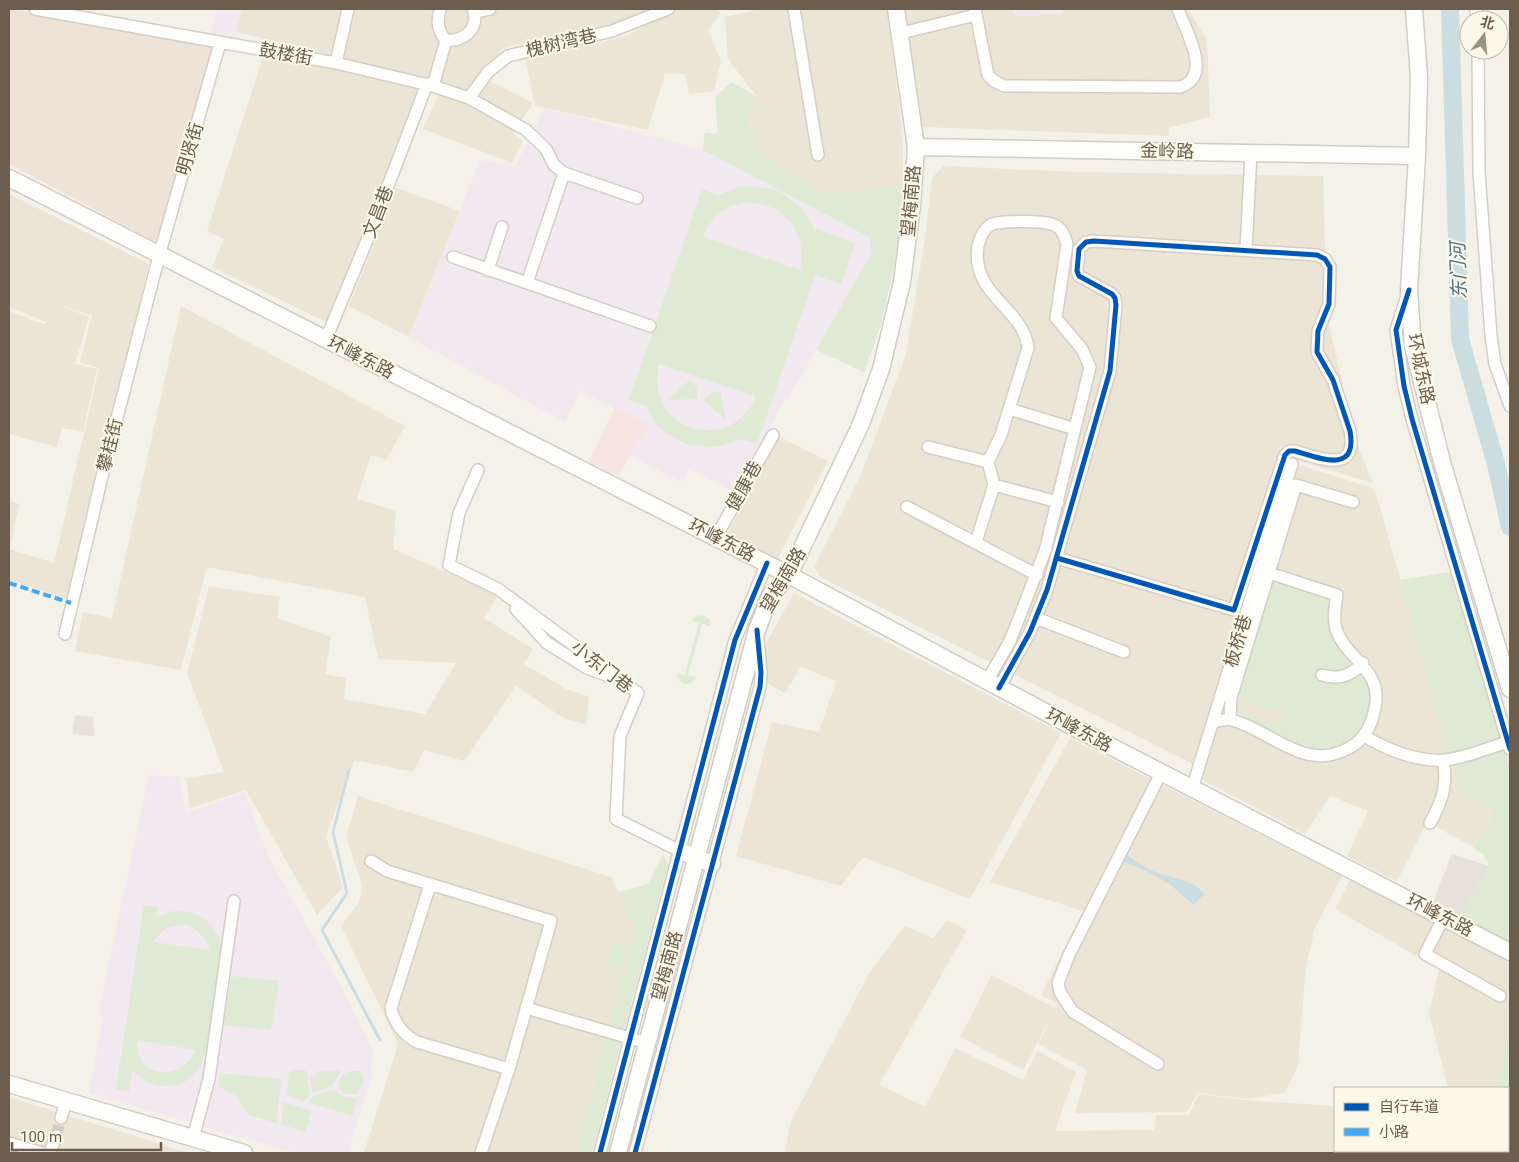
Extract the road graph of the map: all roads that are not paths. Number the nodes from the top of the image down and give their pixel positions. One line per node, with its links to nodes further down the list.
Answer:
1 (36, 9): 14 (street, 鼓楼街)
2 (348, 9): 16 (street)
3 (440, 9): 13 (street)
4 (490, 9): 10 (street)
5 (668, 9): 18 (street, 槐树湾巷)
6 (794, 9): 21 (street)
7 (896, 9): 12 (main road, 望梅南路)
8 (1178, 9): 11 (street)
9 (1414, 9): 22 (main road, 环城东路)
10 (474, 10): 13 (street)
11 (975, 12): 12 (street)
12 (901, 33): 19 (main road, 望梅南路)
13 (446, 40): 17 (street, 文昌巷)
14 (220, 43): 16 (street, 鼓楼街); 28 (street, 明贤街)
15 (1478, 60): 35 (street)
16 (336, 64): 17 (street, 鼓楼街)
17 (430, 85): 18 (street, 鼓楼街); 34 (street, 文昌巷)
18 (469, 98): 23 (street, 鼓楼街)
19 (916, 147): 20 (main road, 金岭路); 52 (main road, 望梅南路)
20 (1251, 153): 22 (main road, 金岭路); 27 (street)
21 (818, 155)
22 (1417, 156): 32 (main road, 环城东路)
23 (564, 174): 25 (street); 31 (street)
24 (9, 178): 28 (main road, 环峰东路)
25 (637, 198)
26 (502, 227): 30 (street)
27 (1246, 250): 49 (street); 49 (street)
28 (159, 256): 34 (main road, 环峰东路); 56 (street, 攀桂街)
29 (453, 257): 30 (street)
30 (488, 270): 31 (street)
31 (527, 283): 33 (street)
32 (1409, 290): 61 (main road, 环城东路); 65 (street)
33 (650, 326)
34 (326, 339): 47 (main road, 环峰东路)
35 (1510, 406)
36 (1009, 409): 37 (street); 37 (street); 40 (street)
37 (1075, 429): 44 (street)
38 (773, 435): 47 (street, 健康巷)
39 (928, 447): 40 (street)
40 (988, 462): 43 (street)
41 (1292, 464): 63 (street, 板桥巷)
42 (478, 470): 70 (street, 小东门巷)
43 (994, 485): 44 (street); 48 (street)
44 (1058, 502): 53 (street)
45 (1353, 502): 51 (street)
46 (907, 507): 48 (street)
47 (716, 537): 50 (main road, 环峰东路)
48 (976, 542): 53 (street)
49 (1057, 558): 54 (street)
50 (767, 563): 52 (main road, 环峰东路); 70 (street)
51 (1269, 573): 58 (street); 62 (street)
52 (789, 575): 55 (main road, 望梅南路); 60 (main road, 环峰东路)
53 (1037, 575): 60 (street)
54 (1036, 618): 57 (street); 60 (street)
55 (757, 630): 71 (main road, 望梅南路); 73 (street)
56 (65, 634)
57 (1124, 652)
58 (1363, 663): 59 (street); 64 (street)
59 (1322, 675)
60 (993, 684): 67 (main road, 环峰东路)
61 (1510, 689)
62 (1230, 719): 63 (street); 64 (street)
63 (1213, 722): 68 (street, 板桥巷)
64 (1364, 736): 66 (street)
65 (1509, 746): 66 (street)
66 (1443, 760): 69 (street)
67 (1161, 773): 68 (main road, 环峰东路); 82 (street)
68 (1192, 789): 76 (main road, 环峰东路)
69 (1430, 823)
70 (680, 851): 71 (main road); 80 (street)
71 (696, 858): 73 (main road); 81 (main road, 望梅南路)
72 (371, 861): 74 (street)
73 (712, 864): 96 (street)
74 (430, 884): 79 (street); 83 (street)
75 (234, 901): 88 (street)
76 (1444, 917): 77 (main road, 环峰东路); 78 (street)
77 (1510, 952)
78 (1500, 996)
79 (526, 1008): 80 (street); 83 (street)
80 (630, 1038): 81 (street); 94 (street)
81 (647, 1043): 95 (main road, 望梅南路)
82 (1158, 1064)
83 (508, 1070): 93 (street)
84 (9, 1084): 85 (main road)
85 (66, 1102): 86 (street); 88 (main road)
86 (61, 1118)
87 (56, 1136): 91 (street)
88 (193, 1138): 92 (main road)
89 (9, 1143): 90 (street)
90 (42, 1153)
91 (50, 1153)
92 (244, 1153)
93 (481, 1153)
94 (600, 1153)
95 (618, 1153)
96 (636, 1153)

